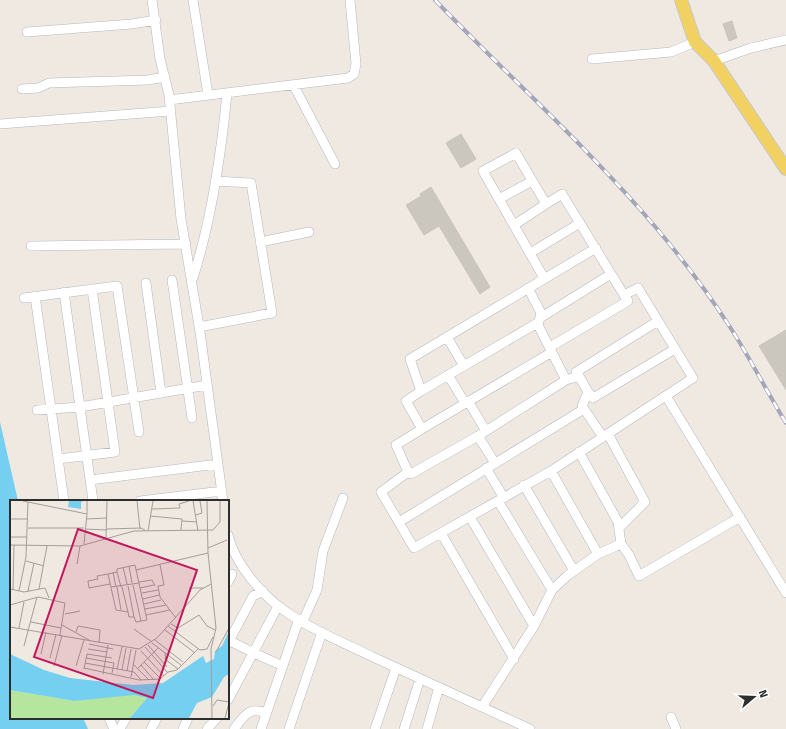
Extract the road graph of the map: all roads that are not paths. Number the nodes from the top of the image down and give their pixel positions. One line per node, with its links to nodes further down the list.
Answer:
1 (152, 0): 5 (street)
2 (193, 0): 15 (street)
3 (350, 0): 12 (street)
4 (681, 0): 8 (main road)
5 (156, 20): 6 (street); 11 (street)
6 (27, 32)
7 (786, 40): 10 (street)
8 (695, 42): 9 (street); 10 (main road)
9 (592, 59)
10 (714, 61): 20 (main road)
11 (165, 77): 13 (street); 16 (street)
12 (294, 86): 14 (street); 19 (street)
13 (22, 88)
14 (227, 93): 15 (street); 21 (street)
15 (208, 95): 16 (street)
16 (169, 100): 17 (street)
17 (171, 111): 18 (street); 29 (street)
18 (0, 124)
19 (335, 164)
20 (786, 169)
21 (216, 181): 28 (street); 36 (street)
22 (532, 181): 23 (street); 23 (street); 24 (street)
23 (499, 199): 26 (street)
24 (546, 204): 25 (street); 26 (street)
25 (580, 223): 31 (street); 32 (street)
26 (514, 225): 32 (street)
27 (309, 232): 28 (street)
28 (260, 242): 46 (street)
29 (186, 244): 30 (street); 36 (street)
30 (31, 246)
31 (596, 248): 33 (street); 34 (street)
32 (530, 253): 34 (street)
33 (612, 274): 41 (street); 44 (street)
34 (544, 278): 38 (street)
35 (172, 280): 55 (street)
36 (192, 282): 46 (street)
37 (146, 284): 58 (street)
38 (528, 288): 44 (street); 47 (street)
39 (92, 289): 40 (street); 60 (street); 61 (street)
40 (64, 292): 42 (street); 63 (street)
41 (624, 295): 45 (street); 49 (street)
42 (35, 296): 43 (street); 64 (street)
43 (24, 298)
44 (539, 320): 49 (street); 50 (street)
45 (658, 321): 48 (street); 52 (street)
46 (200, 327): 54 (street)
47 (447, 337): 50 (street); 56 (street)
48 (675, 349): 57 (street); 59 (street)
49 (551, 350): 53 (street); 62 (street)
50 (464, 366): 51 (street)
51 (448, 375): 56 (street); 62 (street)
52 (579, 376): 53 (street); 57 (street)
53 (566, 380): 69 (street)
54 (207, 385): 55 (street); 77 (street)
55 (188, 388): 58 (street); 67 (street)
56 (421, 391): 68 (street)
57 (588, 392): 65 (street)
58 (161, 393): 60 (street)
59 (666, 396): 71 (street); 91 (street)
60 (134, 398): 61 (street); 70 (street)
61 (108, 402): 63 (street); 74 (street)
62 (467, 402): 68 (street); 69 (street)
63 (80, 407): 64 (street); 74 (street)
64 (51, 409): 66 (street); 75 (street)
65 (584, 409): 71 (street); 76 (street)
66 (37, 410)
67 (192, 418)
68 (422, 429): 80 (street)
69 (486, 431): 72 (street)
70 (139, 432)
71 (605, 435): 73 (street); 93 (street)
72 (478, 436): 76 (street); 80 (street)
73 (579, 452): 79 (street); 93 (street)
74 (86, 456): 75 (street); 81 (street)
75 (58, 459): 86 (street)
76 (495, 463): 78 (street)
77 (218, 464): 81 (street); 83 (street)
78 (486, 468): 85 (street); 92 (street)
79 (551, 471): 82 (street); 97 (street)
80 (408, 472): 92 (street)
81 (90, 480): 87 (street)
82 (524, 485): 85 (street); 98 (street)
83 (222, 491): 88 (street); 89 (street)
84 (343, 498): 103 (street)
85 (501, 499): 90 (street); 99 (street)
86 (64, 500)
87 (93, 500)
88 (148, 500)
89 (223, 500)
90 (470, 517): 94 (street); 104 (street)
91 (740, 517): 95 (street); 101 (street)
92 (398, 522): 94 (street)
93 (619, 528): 95 (street)
94 (441, 533): 109 (street)
95 (621, 544): 97 (street)
96 (229, 545): 100 (street)
97 (598, 554): 98 (street)
98 (574, 571): 99 (street)
99 (552, 590): 104 (street)
100 (263, 591): 102 (street); 106 (street)
101 (786, 593)
102 (278, 606): 103 (street); 108 (street)
103 (301, 620): 105 (street); 110 (street)
104 (534, 626): 109 (street)
105 (322, 632): 111 (street); 130 (street)
106 (229, 639)
107 (229, 641): 108 (street)
108 (254, 653): 110 (street); 114 (street)
109 (514, 659): 115 (street)
110 (282, 666): 116 (street)
111 (396, 668): 112 (street); 131 (street)
112 (420, 679): 113 (street); 132 (street)
113 (439, 687): 115 (street); 133 (street)
114 (229, 698)
115 (482, 707): 134 (street)
116 (266, 713): 128 (street); 129 (street)
117 (671, 718): 135 (street)
118 (109, 719): 123 (street)
119 (125, 719): 124 (street)
120 (156, 719): 125 (street)
121 (188, 719): 126 (street)
122 (216, 719): 127 (street)
123 (114, 729)
124 (120, 729)
125 (151, 729)
126 (183, 729)
127 (207, 729)
128 (234, 729)
129 (261, 729)
130 (288, 729)
131 (375, 729)
132 (404, 729)
133 (426, 729)
134 (530, 729)
135 (676, 729)

